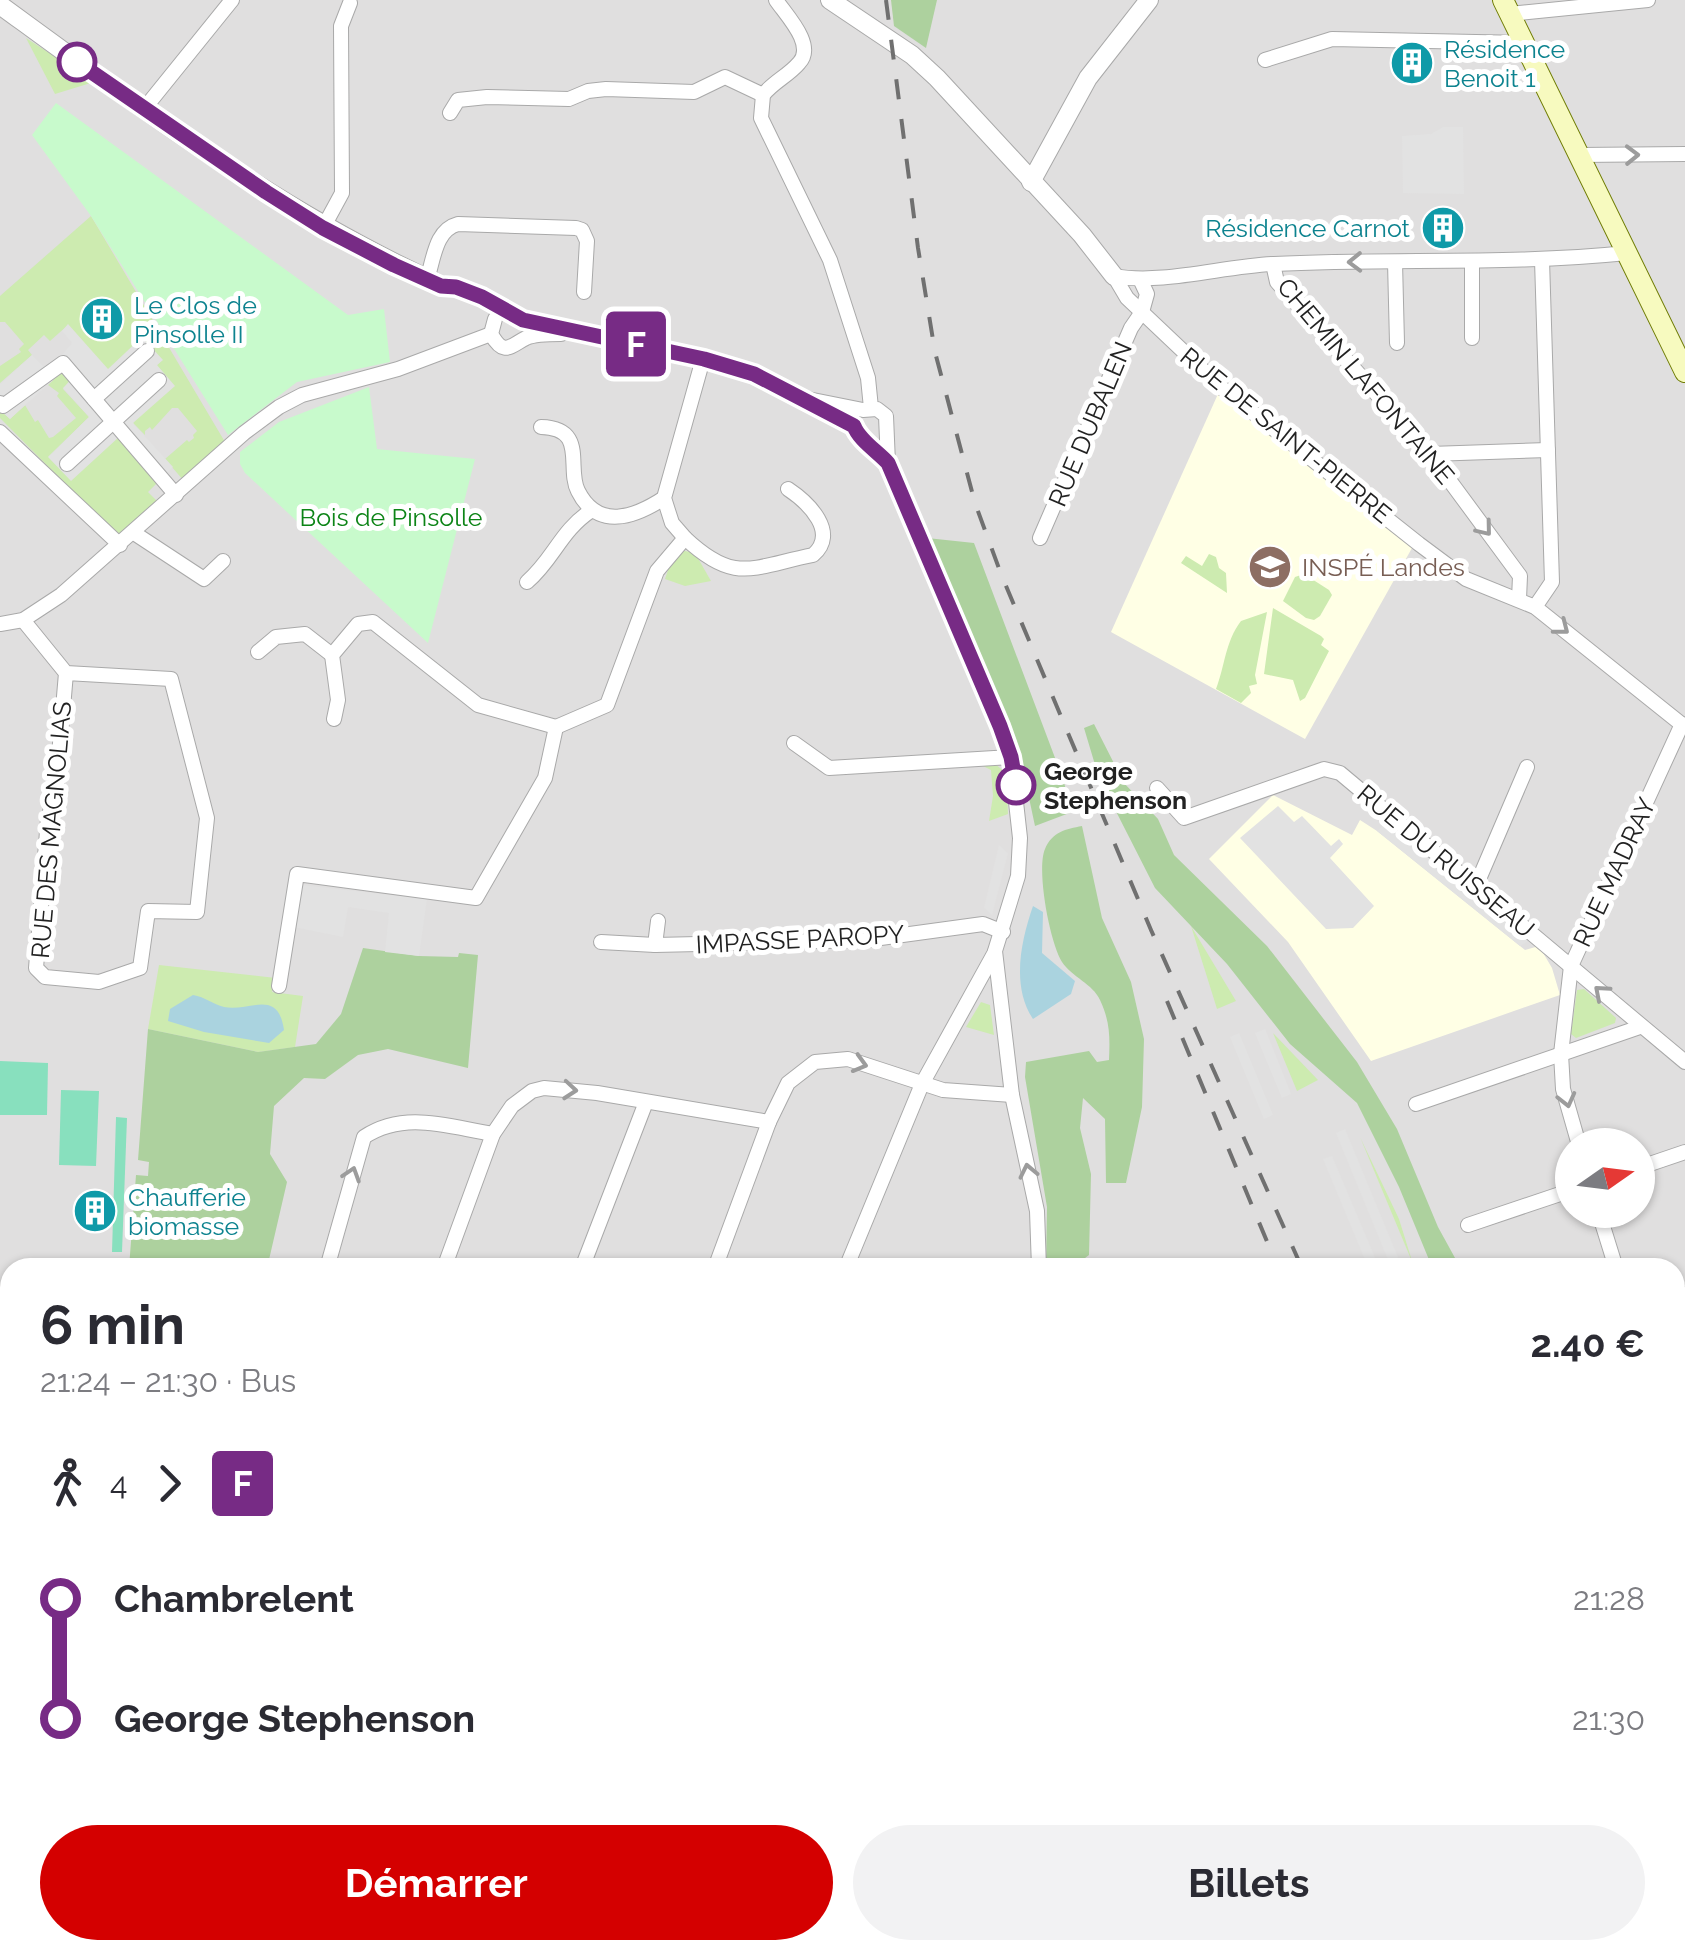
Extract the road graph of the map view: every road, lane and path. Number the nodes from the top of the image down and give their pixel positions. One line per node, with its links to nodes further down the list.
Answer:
1 (232, 0): 12 (street)
2 (776, 0): 11 (street)
3 (830, 0): 16 (street, RUE DE SAINT-PIERRE)
4 (1149, 0): 16 (street)
5 (1648, 0): 8 (street)
6 (350, 1): 17 (street)
7 (2, 4): 12 (street)
8 (1507, 7): 9 (main road)
9 (1524, 43): 10 (street); 14 (main road)
10 (1265, 60)
11 (763, 96): 13 (street); 42 (street)
12 (144, 108): 17 (street)
13 (450, 113)
14 (1579, 154): 15 (street, one-way to 15); 18 (main road)
15 (1685, 154)
16 (1026, 176): 23 (street, RUE DE SAINT-PIERRE)
17 (323, 228): 25 (street)
18 (1627, 252): 19 (street); 37 (main road)
19 (1542, 260): 20 (street); 49 (street)
20 (1472, 261): 21 (street); 31 (street)
21 (1395, 262): 22 (street, one-way to 22); 34 (street)
22 (1273, 264): 24 (street); 50 (street, CHEMIN LAFONTAINE)
23 (1114, 276): 24 (street); 27 (street, RUE DE SAINT-PIERRE)
24 (1140, 279): 27 (street)
25 (434, 282): 26 (street); 28 (street); 29 (street)
26 (584, 292)
27 (1142, 312): 59 (street, RUE DUBALEN); 63 (street, RUE DE SAINT-PIERRE)
28 (517, 316): 29 (street); 30 (street); 33 (street)
29 (495, 319): 32 (street)
30 (524, 338): 32 (street); 33 (street)
31 (1472, 338)
32 (496, 340): 54 (street)
33 (621, 340): 36 (street)
34 (1397, 343)
35 (147, 351): 40 (street)
36 (704, 359): 39 (street); 55 (street)
37 (1685, 372)
38 (159, 380): 43 (street)
39 (798, 397): 42 (street); 44 (street)
40 (94, 399): 41 (street); 43 (street)
41 (0, 402)
42 (867, 409): 44 (street); 47 (street)
43 (112, 420): 52 (street); 54 (street)
44 (854, 426): 48 (street)
45 (541, 427): 56 (street)
46 (0, 432): 60 (street)
47 (886, 432): 48 (street); 51 (street)
48 (868, 442): 51 (street)
49 (1548, 450): 50 (street); 64 (street)
50 (1430, 454): 63 (street, CHEMIN LAFONTAINE, one-way to 63)
51 (888, 463): 74 (street)
52 (66, 464)
53 (788, 489): 58 (street)
54 (176, 495): 57 (street)
55 (664, 498): 56 (street); 58 (street)
56 (592, 510): 62 (street)
57 (134, 533): 60 (street); 61 (street)
58 (684, 538): 71 (street)
59 (1040, 538)
60 (120, 545): 65 (street)
61 (223, 561)
62 (527, 582)
63 (1518, 599): 64 (street, RUE DE SAINT-PIERRE)
64 (1536, 608): 72 (street, RUE DE SAINT-PIERRE, one-way to 72)
65 (23, 620): 66 (street); 69 (street, RUE DES MAGNOLIAS)
66 (0, 624)
67 (258, 652): 68 (street)
68 (332, 655): 70 (street); 71 (street)
69 (66, 672): 69 (street, RUE DES MAGNOLIAS)
70 (334, 719)
71 (556, 726): 84 (street)
72 (1684, 726): 83 (street, RUE MADRAY)
73 (794, 743): 74 (street)
74 (1011, 757): 79 (street)
75 (1527, 767): 77 (street)
76 (1156, 788): 77 (street, RUE DU RUISSEAU)
77 (1476, 886): 83 (street, RUE DU RUISSEAU)
78 (658, 921): 81 (street)
79 (1003, 932): 81 (street, IMPASSE PAROPY); 82 (street)
80 (601, 942): 81 (street, IMPASSE PAROPY)
81 (654, 945)
82 (995, 951): 88 (street); 89 (street)
83 (1571, 966): 85 (street, RUE DU RUISSEAU, one-way to 83); 86 (street)
84 (279, 986)
85 (1640, 1027): 86 (street); 87 (street, RUE DU RUISSEAU)
86 (1562, 1054): 91 (street); 93 (street, one-way to 93)
87 (1685, 1062)
88 (922, 1084): 89 (street); 92 (street, one-way to 88); 104 (street)
89 (1012, 1095): 105 (street, one-way to 89)
90 (646, 1102): 92 (street); 94 (street, one-way to 90); 102 (street)
91 (1416, 1104)
92 (769, 1122): 103 (street)
93 (1574, 1128)
94 (494, 1134): 100 (street, one-way to 94); 101 (street)
95 (1685, 1152): 96 (street)
96 (1655, 1162)
97 (1555, 1196): 98 (street)
98 (1468, 1225)
99 (1604, 1228): 106 (street)
100 (329, 1258)
101 (448, 1258)
102 (586, 1258)
103 (719, 1258)
104 (850, 1258)
105 (1039, 1258)
106 (1613, 1258)

